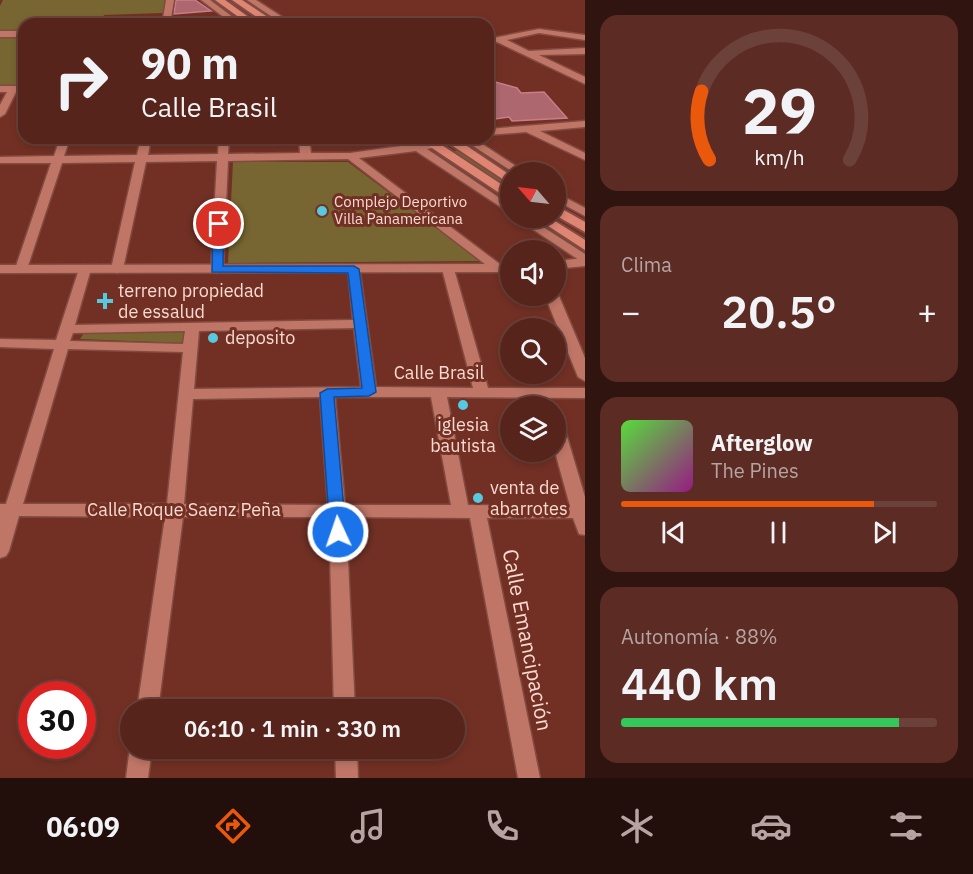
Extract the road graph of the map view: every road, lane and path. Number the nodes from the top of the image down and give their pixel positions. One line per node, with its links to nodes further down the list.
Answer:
1 (170, 0): 6 (street)
2 (205, 0): 7 (street)
3 (219, 0): 8 (highway)
4 (236, 0): 9 (highway)
5 (251, 0): 10 (street)
6 (166, 18)
7 (230, 18)
8 (246, 18)
9 (264, 18)
10 (280, 18)
11 (0, 34): 12 (street)
12 (18, 34)
13 (585, 38): 14 (street)
14 (498, 39): 15 (street); 17 (street)
15 (494, 40)
16 (585, 51): 17 (street)
17 (527, 54): 18 (street)
18 (574, 76): 19 (street); 20 (street)
19 (585, 76)
20 (585, 81)
21 (0, 89): 22 (street)
22 (13, 89): 23 (street); 24 (street)
23 (18, 89)
24 (0, 114)
25 (585, 124): 26 (street)
26 (528, 129): 27 (street); 39 (street)
27 (494, 132)
28 (63, 144): 40 (street)
29 (145, 144): 36 (street)
30 (223, 144): 37 (street)
31 (305, 144): 38 (street)
32 (465, 144): 43 (highway)
33 (466, 144): 42 (street)
34 (429, 145): 35 (street); 44 (highway); 45 (street)
35 (350, 156): 38 (street); 54 (street)
36 (143, 157): 37 (street); 40 (street); 60 (street)
37 (222, 157): 38 (street); 61 (street)
38 (306, 157)
39 (585, 157)
40 (58, 159): 41 (street); 58 (street)
41 (0, 160)
42 (501, 162)
43 (500, 172)
44 (500, 190)
45 (500, 202)
46 (566, 202): 47 (street)
47 (585, 213)
48 (566, 216): 51 (highway)
49 (537, 228): 53 (street)
50 (557, 228): 52 (highway)
51 (585, 228)
52 (585, 246)
53 (585, 261): 55 (street)
54 (500, 264)
55 (566, 264)
56 (500, 268): 63 (street)
57 (0, 269): 58 (street)
58 (21, 269): 59 (street)
59 (84, 269): 60 (street); 67 (street)
60 (117, 269): 61 (street)
61 (217, 269): 62 (street)
62 (354, 269): 63 (street); 65 (street)
63 (448, 269): 73 (street)
64 (556, 306): 70 (street)
65 (360, 324): 66 (street); 71 (street)
66 (192, 327): 67 (street); 69 (street)
67 (64, 336): 68 (street); 69 (street); 80 (street)
68 (0, 343)
69 (190, 348): 76 (street)
70 (585, 377)
71 (369, 392): 72 (street, Calle Brasil); 74 (street, Calle Brasil)
72 (438, 392): 73 (street, Calle Brasil); 83 (street, Calle Emancipación)
73 (482, 392): 77 (street, Calle Brasil)
74 (327, 393): 76 (street, Calle Brasil); 82 (street)
75 (585, 393): 78 (street, Calle Brasil)
76 (185, 394): 81 (street)
77 (516, 396)
78 (566, 397)
79 (566, 460): 84 (street)
80 (6, 510): 81 (street, Calle Roque Saenz Peña); 85 (street)
81 (175, 510): 82 (street, Calle Roque Saenz Peña); 86 (street)
82 (337, 511): 83 (street, Calle Roque Saenz Peña); 87 (street)
83 (469, 511): 84 (street, Calle Roque Saenz Peña); 92 (street, Calle Emancipación)
84 (583, 518)
85 (0, 551)
86 (149, 699)
87 (345, 699)
88 (140, 759): 90 (street)
89 (346, 759): 91 (street)
90 (137, 778)
91 (347, 778)
92 (529, 778)

